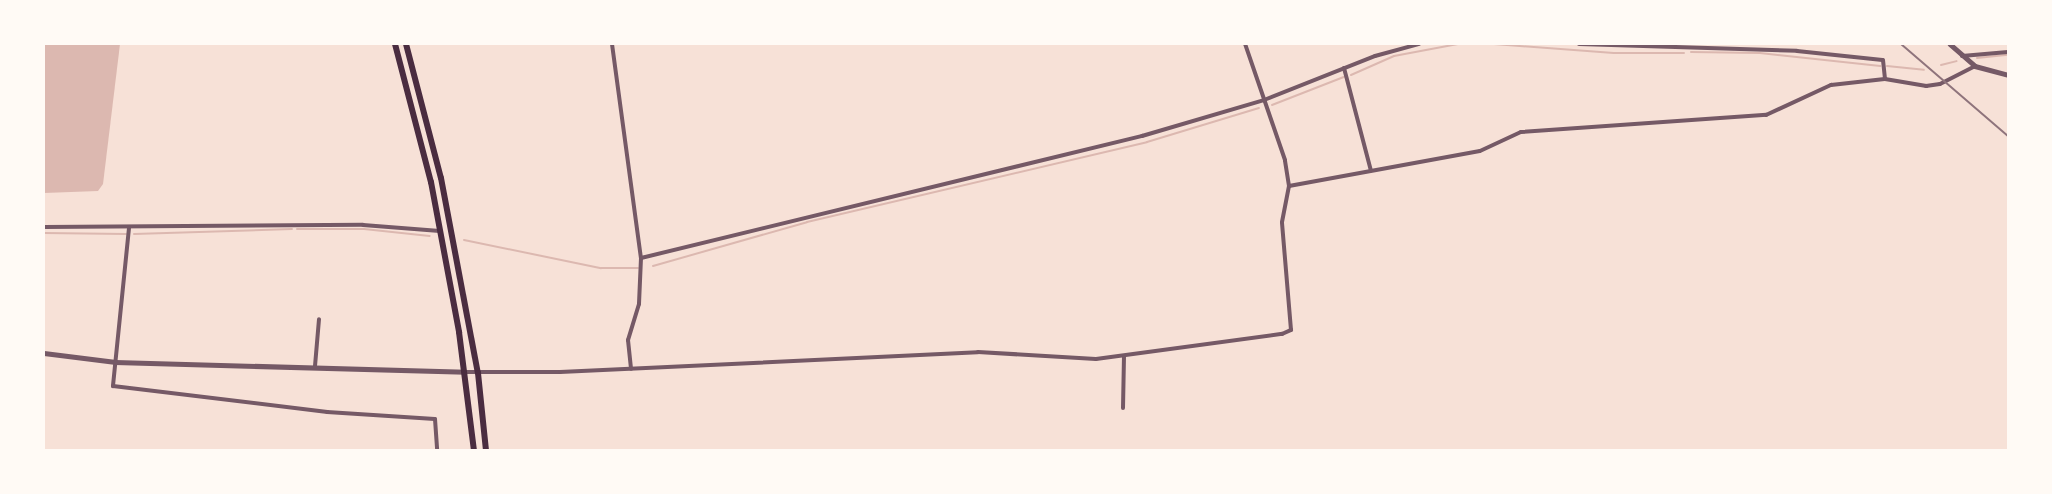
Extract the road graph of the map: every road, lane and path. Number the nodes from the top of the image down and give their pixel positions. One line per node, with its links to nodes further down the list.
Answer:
1 (395, 44): 22 (highway)
2 (406, 44): 31 (highway)
3 (612, 44): 23 (street)
4 (1245, 44): 17 (street)
5 (1419, 44): 14 (street)
6 (1579, 44): 9 (street)
7 (1797, 44): 10 (street)
8 (1950, 44): 12 (street)
9 (1682, 46): 10 (street)
10 (1797, 51): 16 (street)
11 (2008, 52): 12 (street)
12 (1963, 57): 13 (street)
13 (1975, 66): 15 (street); 16 (street)
14 (1344, 68): 17 (street); 18 (street)
15 (2008, 75)
16 (1885, 79): 18 (street)
17 (1264, 100): 19 (street); 23 (street)
18 (1371, 171): 19 (street)
19 (1289, 186): 26 (street)
20 (44, 227): 21 (street)
21 (129, 228): 22 (street); 27 (street)
22 (440, 231): 30 (highway)
23 (641, 258): 29 (street)
24 (319, 320): 28 (street)
25 (44, 353): 27 (street)
26 (1124, 357): 29 (street); 32 (street)
27 (115, 362): 28 (street); 33 (street)
28 (315, 366): 30 (street)
29 (631, 369): 31 (street)
30 (465, 372): 31 (street); 34 (highway)
31 (478, 373): 35 (highway)
32 (1124, 408)
33 (437, 450)
34 (474, 450)
35 (486, 450)

